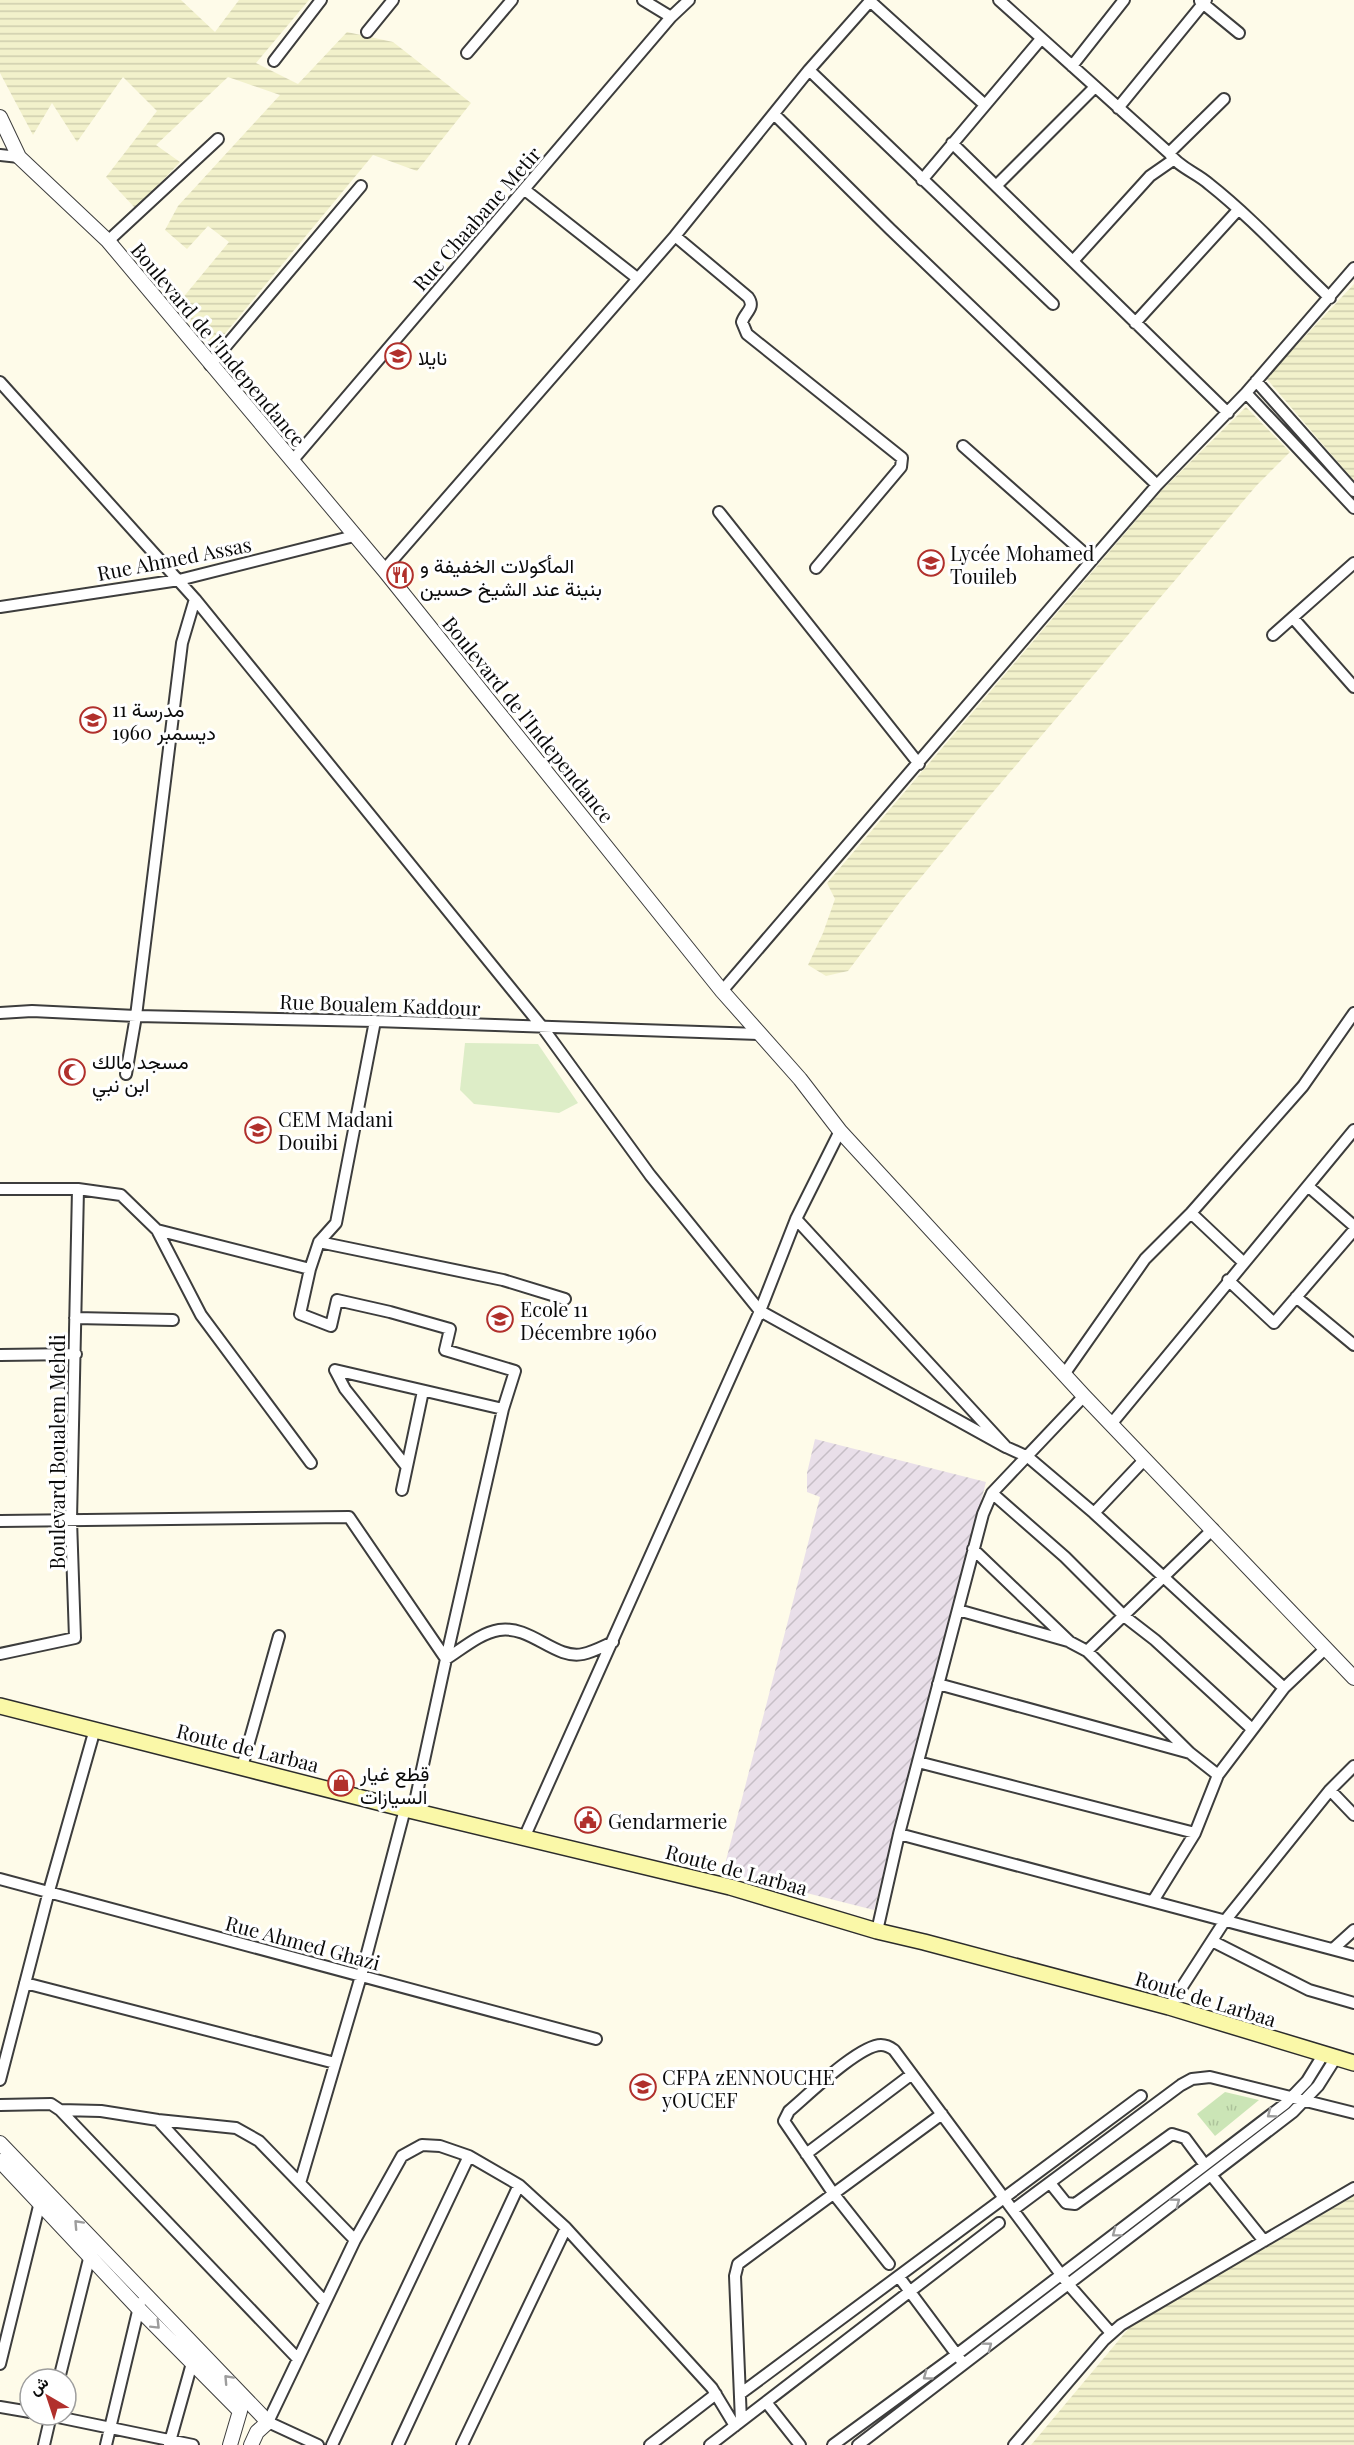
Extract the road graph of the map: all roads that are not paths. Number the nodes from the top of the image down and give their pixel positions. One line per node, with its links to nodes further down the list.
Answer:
1 (321, 0): 15 (street)
2 (393, 0): 11 (street)
3 (512, 0): 14 (street)
4 (643, 0): 10 (street)
5 (689, 0): 10 (street, Rue Chaabane Metir)
6 (999, 0): 13 (street)
7 (1124, 0): 16 (street)
8 (870, 1): 17 (street); 20 (street)
9 (1203, 1): 12 (street); 21 (street)
10 (671, 17): 32 (street, Rue Chaabane Metir)
11 (367, 32)
12 (1239, 33)
13 (1041, 39): 16 (street); 20 (street)
14 (467, 53)
15 (274, 61)
16 (1072, 66): 18 (street)
17 (809, 70): 22 (street); 29 (street)
18 (1095, 87): 21 (street); 31 (street)
19 (1224, 99): 28 (street)
20 (985, 105): 25 (street)
21 (1118, 108): 28 (street)
22 (775, 115): 34 (street); 49 (street)
23 (0, 117): 27 (street, Boulevard de l'Independance)
24 (218, 140): 35 (street)
25 (952, 142): 29 (street); 31 (street)
26 (0, 155): 27 (street)
27 (19, 157): 35 (street, Boulevard de l'Independance)
28 (1171, 157): 33 (street); 36 (street)
29 (922, 180): 40 (street)
30 (361, 186): 42 (street)
31 (997, 186): 36 (street)
32 (525, 190): 38 (street); 48 (street, Rue Chaabane Metir)
33 (1238, 210): 39 (street); 41 (street)
34 (675, 236): 38 (street); 56 (street)
35 (108, 242): 42 (street, Boulevard de l'Independance)
36 (1073, 261): 41 (street)
37 (1354, 268): 39 (street)
38 (637, 279): 57 (street)
39 (1330, 298): 43 (street)
40 (1053, 304)
41 (1135, 322): 46 (street)
42 (210, 364): 48 (street, Boulevard de l'Independance)
43 (1256, 381): 45 (street); 50 (street)
44 (0, 382): 58 (street)
45 (1246, 393): 46 (street); 51 (street)
46 (1228, 413): 49 (street)
47 (963, 446): 54 (street)
48 (292, 461): 53 (street, Boulevard de l'Independance)
49 (1157, 486): 54 (street)
50 (1354, 491)
51 (1354, 508)
52 (719, 512): 64 (street)
53 (354, 536): 57 (street, Boulevard de l'Independance); 58 (street, Rue Ahmed Assas)
54 (1092, 560): 64 (street)
55 (1354, 563): 61 (street)
56 (816, 568)
57 (384, 570): 65 (street, Boulevard de l'Independance)
58 (178, 580): 59 (street); 60 (street, Rue Ahmed Assas)
59 (195, 599): 68 (street); 70 (street)
60 (0, 607)
61 (1293, 618): 62 (street); 63 (street)
62 (1273, 635)
63 (1354, 687)
64 (919, 764): 65 (street)
65 (722, 992): 71 (street, Boulevard de l'Independance)
66 (0, 1013): 68 (street, Rue Boualem Kaddour)
67 (1354, 1013): 78 (street)
68 (136, 1016): 69 (street, Rue Boualem Kaddour); 72 (street)
69 (375, 1021): 70 (street, Rue Boualem Kaddour); 82 (street)
70 (543, 1028): 71 (street, Rue Boualem Kaddour); 88 (street)
71 (759, 1034): 74 (street, Boulevard de l'Independance)
72 (126, 1074)
73 (1354, 1130): 75 (street)
74 (840, 1131): 79 (street); 94 (street, Boulevard de l'Independance)
75 (1309, 1187): 80 (street); 83 (street)
76 (0, 1189): 77 (street)
77 (78, 1189): 81 (street); 89 (street, Boulevard Boualem Mehdi)
78 (1191, 1213): 83 (street); 94 (street)
79 (796, 1219): 88 (street); 99 (street)
80 (1354, 1228): 86 (street)
81 (157, 1230): 84 (street); 102 (street)
82 (320, 1242): 84 (street); 87 (street)
83 (1244, 1263): 85 (street)
84 (310, 1269): 97 (street)
85 (1228, 1280): 86 (street); 98 (street)
86 (1296, 1297): 91 (street)
87 (565, 1299)
88 (760, 1311): 99 (street); 115 (street)
89 (75, 1318): 90 (street); 92 (street, Boulevard Boualem Mehdi)
90 (173, 1320)
91 (1354, 1345)
92 (76, 1354): 93 (street); 107 (street, Boulevard Boualem Mehdi)
93 (0, 1355)
94 (1065, 1374): 96 (street, Boulevard de l'Independance)
95 (423, 1391): 97 (street); 103 (street); 103 (street)
96 (1084, 1396): 98 (street, Boulevard de l'Independance); 100 (street)
97 (503, 1409): 120 (street)
98 (1112, 1423): 101 (street, Boulevard de l'Independance)
99 (1006, 1447): 100 (street)
100 (1028, 1457): 105 (street); 106 (street)
101 (1145, 1459): 106 (street); 109 (street, Boulevard de l'Independance)
102 (310, 1463)
103 (406, 1466): 104 (street)
104 (402, 1490)
105 (992, 1493): 110 (street); 113 (street)
106 (1094, 1513): 111 (street)
107 (71, 1520): 108 (street); 119 (street, Boulevard Boualem Mehdi); 120 (street)
108 (0, 1521)
109 (1213, 1529): 111 (street); 117 (street, Boulevard de l'Independance)
110 (973, 1549): 112 (street); 116 (street)
111 (1163, 1576): 113 (street); 123 (street)
112 (958, 1610): 116 (street); 122 (street)
113 (1124, 1616): 118 (street); 126 (street)
114 (279, 1636): 130 (street)
115 (613, 1642): 120 (street); 137 (street)
116 (1070, 1642): 118 (street)
117 (1325, 1649): 121 (street, Boulevard de l'Independance); 123 (street)
118 (1088, 1651): 127 (street)
119 (0, 1654)
120 (446, 1659): 133 (street)
121 (1353, 1675)
122 (938, 1684): 127 (street); 128 (street)
123 (1284, 1688): 126 (street)
124 (0, 1706): 125 (main road, Route de Larbaa)
125 (95, 1729): 130 (main road, Route de Larbaa); 139 (street)
126 (1252, 1729): 131 (street)
127 (1190, 1753): 131 (street)
128 (918, 1762): 135 (street); 136 (street)
129 (1354, 1766): 132 (street)
130 (242, 1767): 133 (main road, Route de Larbaa)
131 (1218, 1775): 135 (street)
132 (1330, 1790): 134 (street); 141 (street)
133 (409, 1810): 137 (main road, Route de Larbaa); 147 (street)
134 (1354, 1815)
135 (1196, 1833): 140 (street)
136 (899, 1834): 140 (street); 143 (street)
137 (524, 1838): 143 (main road, Route de Larbaa)
138 (0, 1879): 139 (street, Rue Ahmed Ghazi)
139 (49, 1891): 147 (street, Rue Ahmed Ghazi); 148 (street)
140 (1153, 1901): 141 (street)
141 (1224, 1922): 144 (street); 145 (street)
142 (1354, 1930): 145 (street)
143 (877, 1931): 150 (main road, Route de Larbaa)
144 (1212, 1941): 149 (street); 150 (street)
145 (1333, 1949): 146 (street)
146 (1354, 1955)
147 (361, 1976): 151 (street, Rue Ahmed Ghazi); 153 (street)
148 (25, 1983): 153 (street); 156 (street)
149 (1354, 2002)
150 (1169, 2007): 152 (main road, Route de Larbaa)
151 (596, 2039)
152 (1329, 2057): 154 (main road, Route de Larbaa); 158 (street); 159 (street)
153 (335, 2063): 171 (street)
154 (1354, 2063)
155 (912, 2074): 163 (street); 166 (street); 166 (street)
156 (0, 2080)
157 (1141, 2096): 177 (street)
158 (1292, 2097): 159 (street); 169 (street, one-way to 169); 172 (street)
159 (1305, 2101): 162 (street); 170 (street)
160 (0, 2105): 161 (street)
161 (60, 2109): 164 (street); 197 (street)
162 (1354, 2113)
163 (942, 2114): 176 (street); 177 (street)
164 (158, 2120): 171 (street); 192 (street)
165 (0, 2143): 174 (street)
166 (806, 2154): 176 (street)
167 (469, 2156): 173 (street); 182 (street); 220 (street)
168 (0, 2161): 178 (street)
169 (1205, 2165): 172 (street); 187 (street, one-way to 187)
170 (1211, 2175): 184 (street); 189 (street, one-way to 170)
171 (300, 2183): 182 (street)
172 (1050, 2183): 179 (street)
173 (519, 2185): 181 (street); 221 (street)
174 (44, 2188): 178 (street); 183 (street, one-way to 174)
175 (1354, 2188): 184 (street)
176 (833, 2193): 186 (street); 203 (street)
177 (1005, 2198): 179 (street); 188 (street)
178 (39, 2205): 185 (street); 199 (street)
179 (1013, 2210): 187 (street)
180 (999, 2223): 190 (street)
181 (566, 2228): 202 (street); 222 (street)
182 (355, 2240): 192 (street)
183 (93, 2241): 185 (street); 191 (street)
184 (1264, 2241): 194 (street)
185 (89, 2256): 193 (street); 201 (street)
186 (890, 2264)
187 (1061, 2275): 189 (street); 196 (street)
188 (899, 2277): 190 (street); 203 (street)
189 (1068, 2284): 194 (street); 200 (street, one-way to 189)
190 (910, 2292): 196 (street); 204 (street)
191 (144, 2293): 193 (street); 195 (street)
192 (325, 2302): 197 (street)
193 (138, 2308): 198 (street, one-way to 198); 211 (street)
194 (1111, 2333): 228 (street)
195 (197, 2346): 198 (street); 208 (street, one-way to 195)
196 (956, 2355): 200 (street); 226 (street, one-way to 226)
197 (298, 2359): 208 (street)
198 (192, 2361): 212 (street); 216 (street)
199 (0, 2364)
200 (963, 2364): 227 (street)
201 (62, 2367)
202 (716, 2394): 209 (street); 223 (street)
203 (740, 2394): 209 (street)
204 (766, 2403): 209 (street); 225 (street)
205 (0, 2407): 206 (street)
206 (18, 2410)
207 (78, 2421): 211 (street)
208 (268, 2422): 217 (street); 218 (street); 219 (street)
209 (738, 2424): 224 (street)
210 (48, 2427): 213 (street)
211 (109, 2428): 212 (street); 214 (street)
212 (170, 2442): 215 (street)
213 (44, 2445)
214 (106, 2445)
215 (193, 2445)
216 (230, 2445)
217 (250, 2445)
218 (258, 2445)
219 (318, 2445)
220 (332, 2445)
221 (398, 2445)
222 (462, 2445)
223 (650, 2445)
224 (710, 2445)
225 (800, 2445)
226 (833, 2445)
227 (858, 2445)
228 (1014, 2445)

